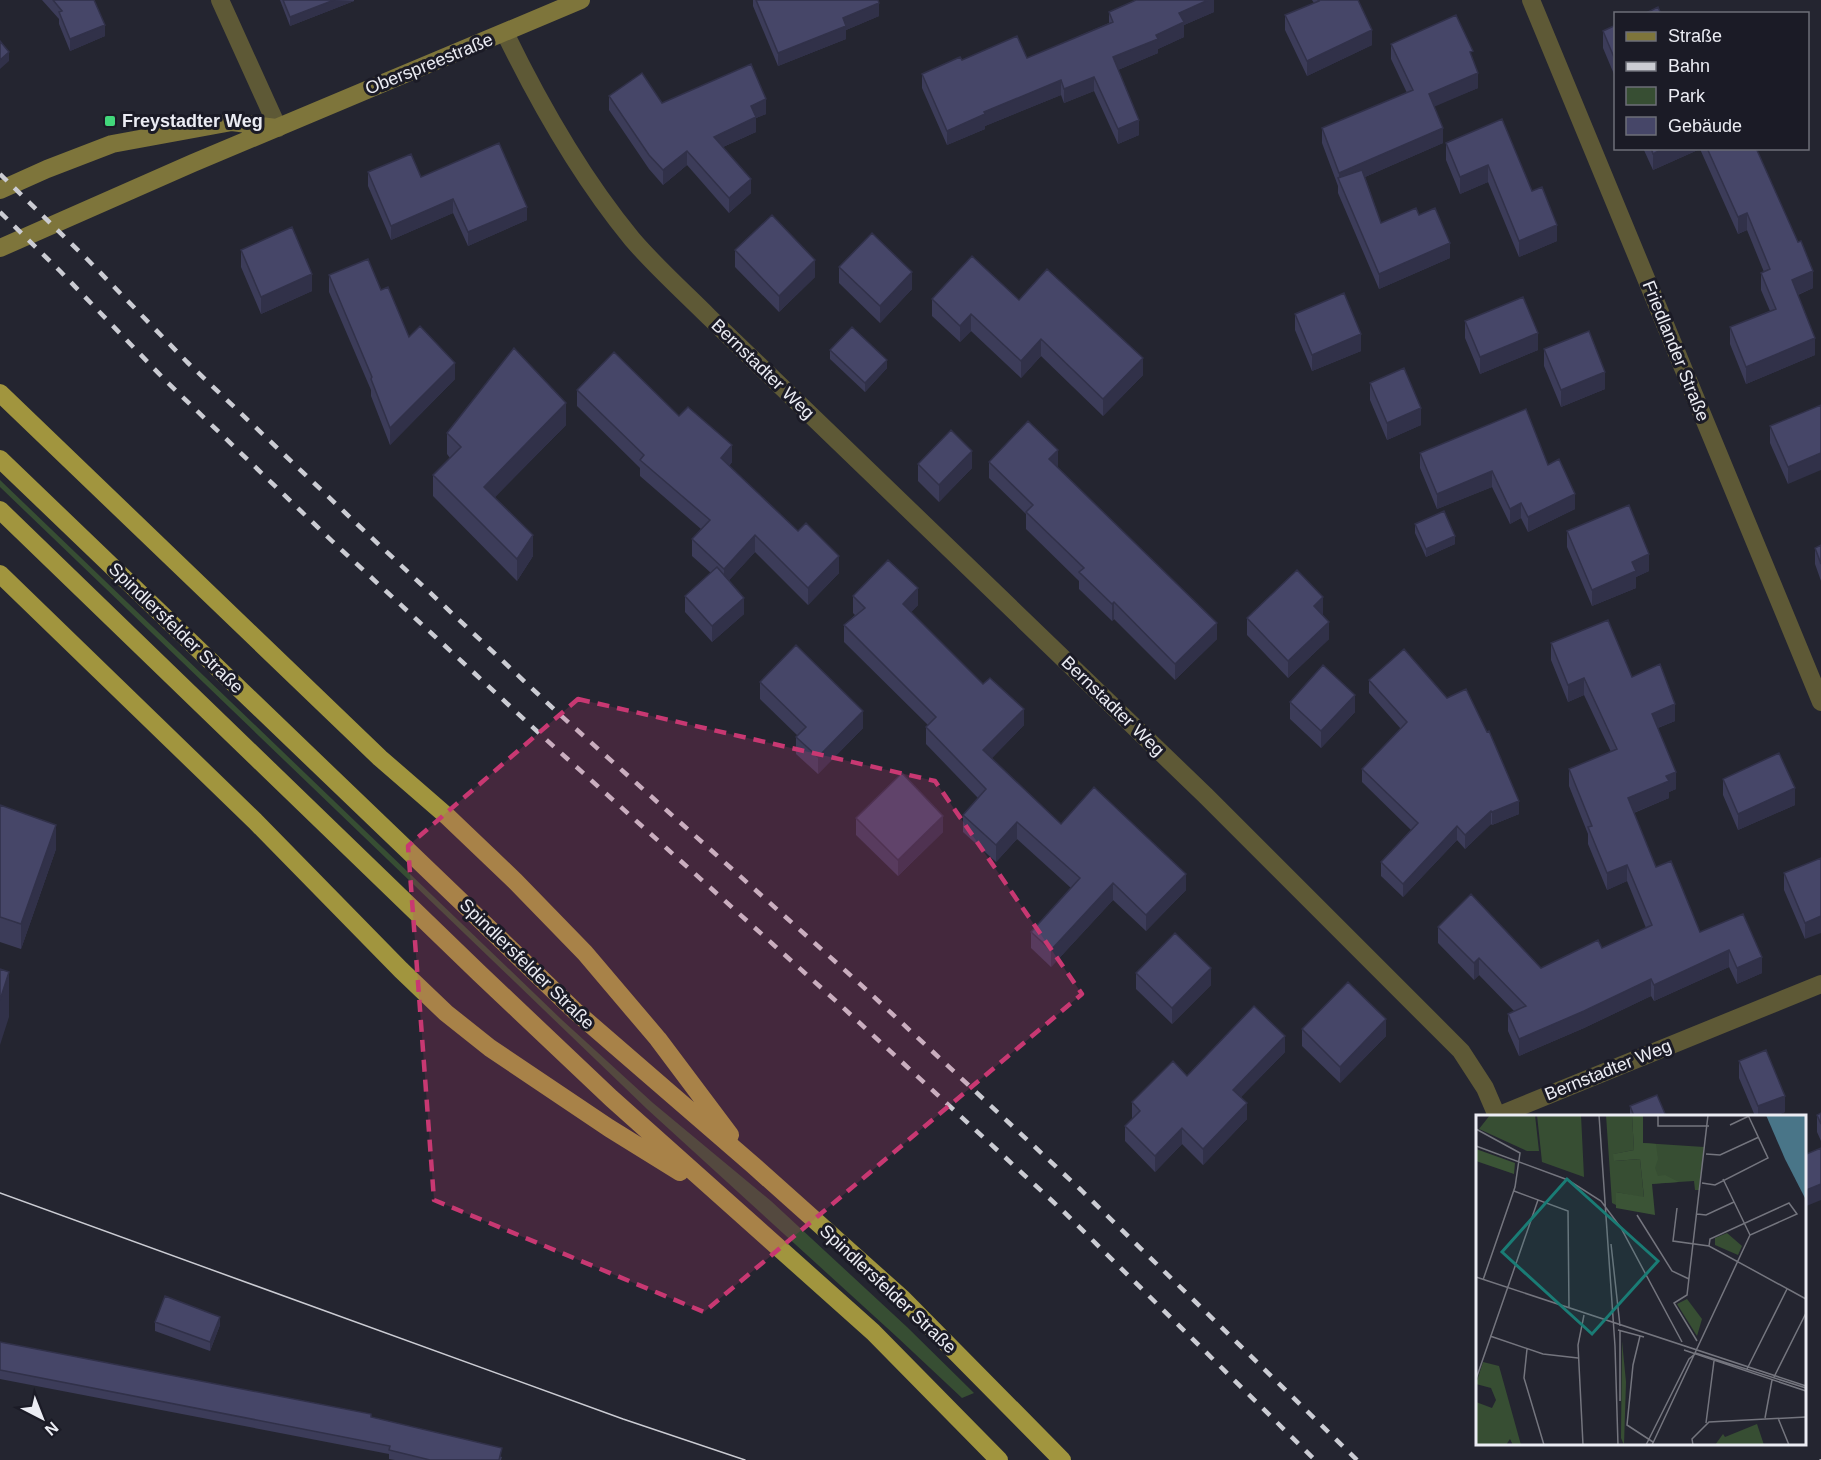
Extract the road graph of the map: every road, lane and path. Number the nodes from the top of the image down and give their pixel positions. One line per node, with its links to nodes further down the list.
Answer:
1 (220, 0): 5 (street)
2 (581, 0): 4 (main road, Oberspreestraße)
3 (1531, 0): 12 (street, Friedlander Straße)
4 (505, 33): 5 (main road, Oberspreestraße); 14 (street, Bernstadter Weg)
5 (278, 129): 6 (main road); 7 (main road, Oberspreestraße)
6 (0, 190)
7 (0, 248)
8 (0, 393): 16 (highway)
9 (0, 459): 16 (highway, Spindlersfelder Straße)
10 (0, 510): 17 (highway, Spindlersfelder Straße)
11 (0, 574): 17 (highway)
12 (1821, 702)
13 (1821, 984): 15 (street, Bernstadter Weg)
14 (1497, 1115)
15 (1499, 1115)
16 (753, 1165): 19 (highway, Spindlersfelder Straße)
17 (720, 1197): 18 (highway, Spindlersfelder Straße)
18 (997, 1458)
19 (1062, 1460)

